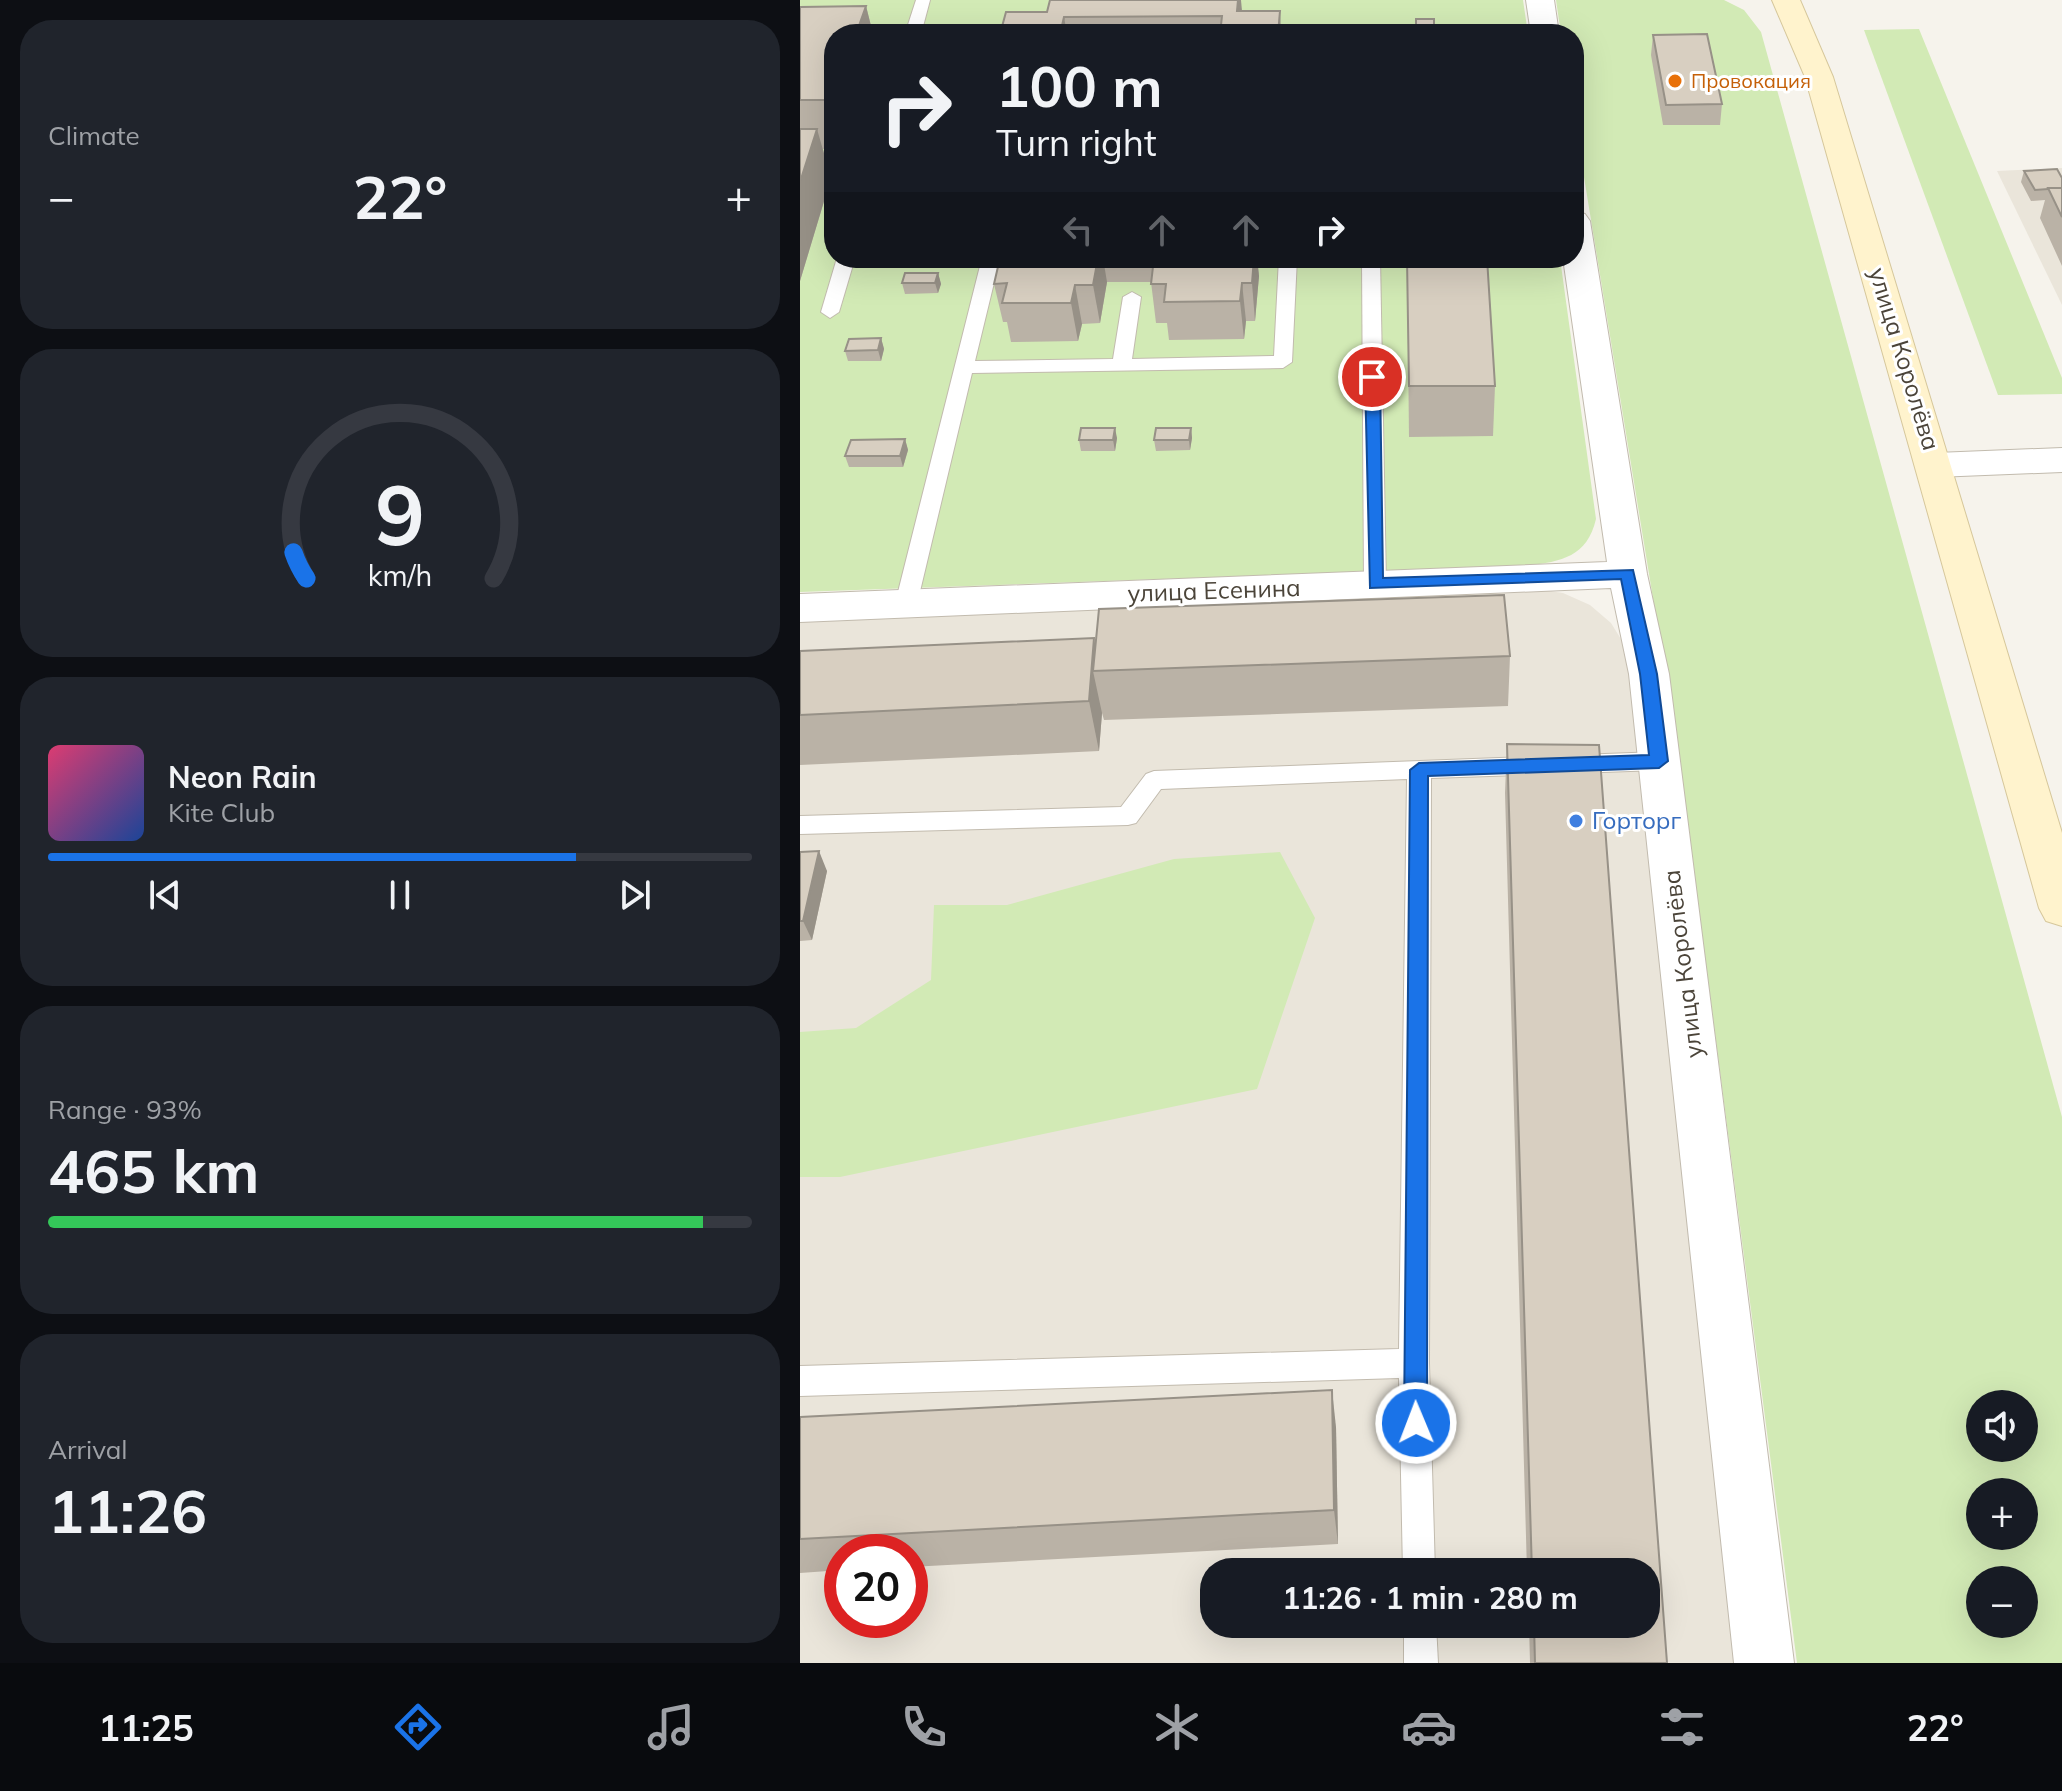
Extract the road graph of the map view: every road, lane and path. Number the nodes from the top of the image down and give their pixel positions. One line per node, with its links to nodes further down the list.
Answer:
1 (923, 0): 4 (lane)
2 (1540, 0): 5 (street)
3 (1786, 0): 16 (main road, улица Королёва)
4 (916, 24)
5 (1544, 24)
6 (843, 268): 12 (lane)
7 (989, 268): 14 (lane)
8 (1288, 268): 13 (lane)
9 (1371, 268): 18 (lane)
10 (1581, 268): 17 (street, улица Королёва)
11 (1132, 297): 13 (lane)
12 (830, 312)
13 (1122, 364): 14 (lane)
14 (964, 367): 19 (lane)
15 (2062, 460): 16 (street)
16 (1936, 465): 24 (main road, улица Королёва)
17 (1628, 574): 18 (street, улица Есенина); 21 (street, улица Королёва)
18 (1375, 584): 19 (street, улица Есенина)
19 (906, 604): 20 (street, улица Есенина)
20 (800, 608)
21 (1659, 761): 22 (lane); 30 (street, улица Королёва)
22 (1419, 770): 23 (lane); 25 (lane)
23 (800, 825)
24 (2062, 908)
25 (1414, 1363): 26 (lane); 27 (lane)
26 (800, 1381)
27 (1419, 1558)
28 (1420, 1638): 29 (lane)
29 (1421, 1663)
30 (1764, 1663)

